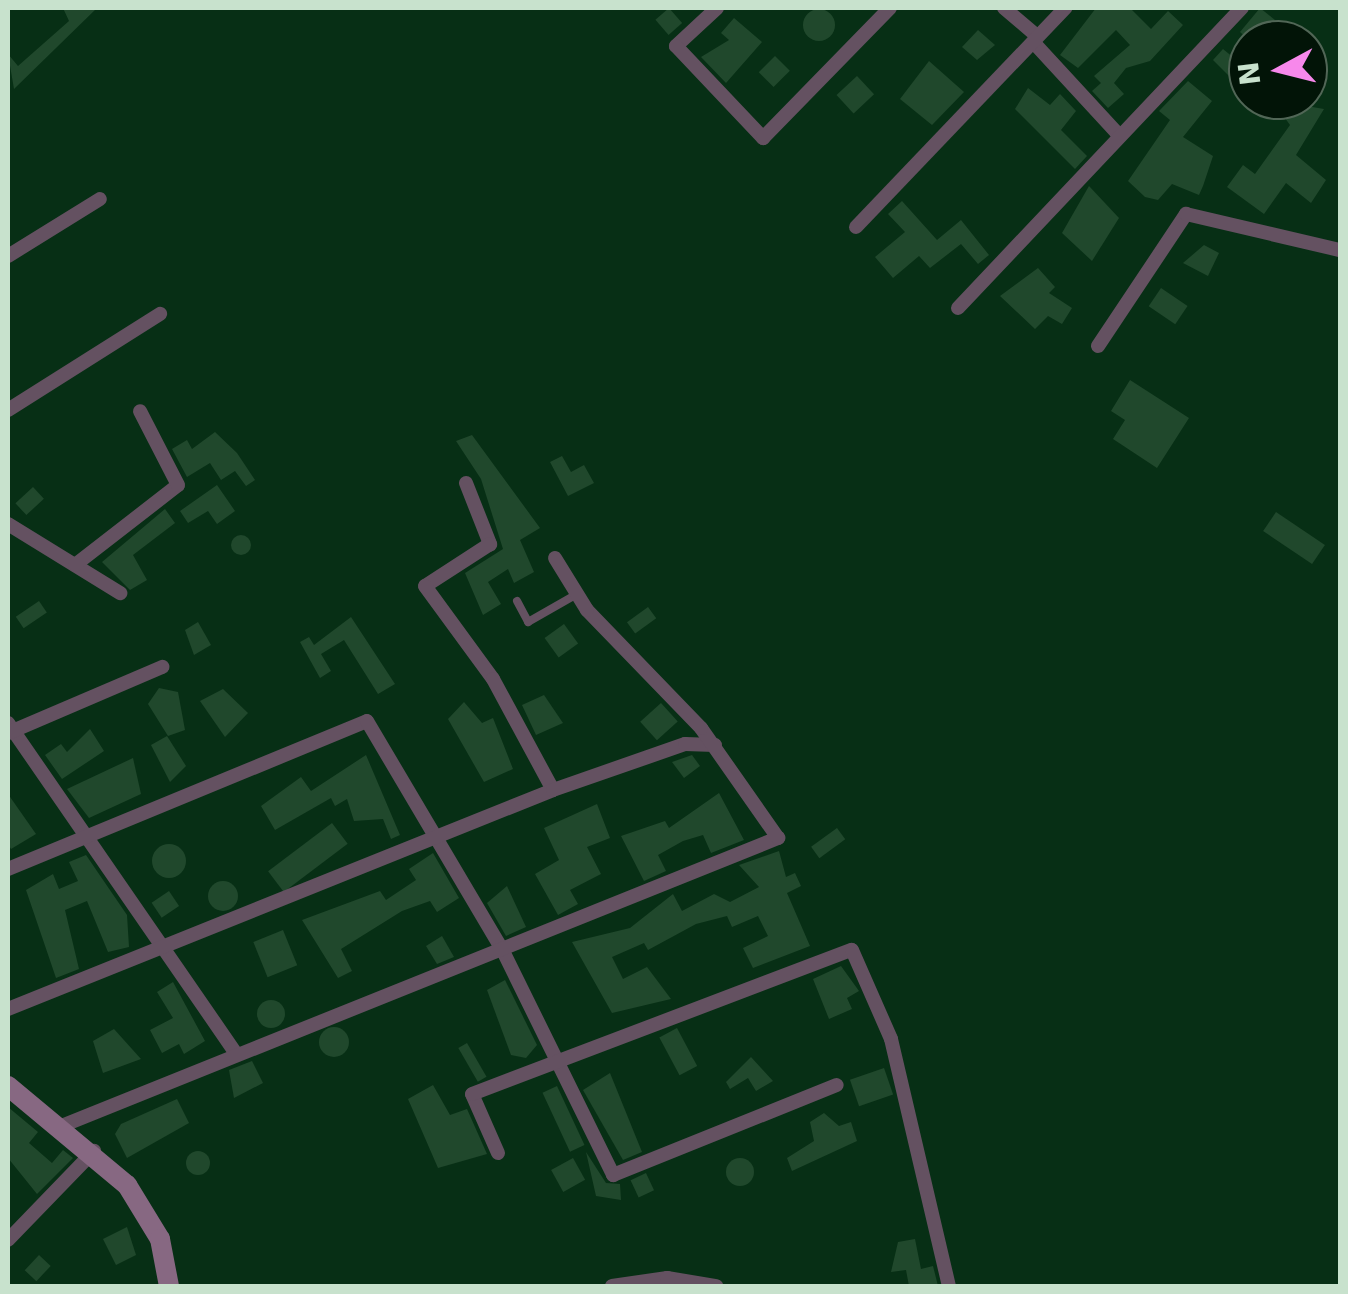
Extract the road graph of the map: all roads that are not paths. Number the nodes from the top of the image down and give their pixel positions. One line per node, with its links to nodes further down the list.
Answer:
1 (717, 8): 2 (street)
2 (890, 8)
3 (1004, 8): 6 (street)
4 (1065, 8): 6 (street)
5 (1242, 8): 7 (street)
6 (1036, 40): 7 (street); 9 (street)
7 (1119, 135): 12 (street)
8 (100, 199): 11 (street)
9 (856, 227)
10 (1340, 250): 14 (street)
11 (8, 256)
12 (958, 308)
13 (160, 314): 15 (street)
14 (1098, 346)
15 (8, 410)
16 (140, 411): 20 (street)
17 (466, 483): 27 (street)
18 (8, 524): 20 (street)
19 (555, 558): 22 (street)
20 (76, 565): 21 (street)
21 (120, 593)
22 (577, 594): 23 (lane); 26 (street)
23 (517, 601)
24 (162, 667): 25 (street)
25 (9, 729): 28 (street)
26 (715, 745): 27 (street); 32 (street)
27 (552, 790): 29 (street)
28 (90, 841): 29 (street); 30 (street); 31 (street)
29 (437, 842): 31 (street); 32 (street)
30 (8, 869)
31 (163, 945): 33 (street); 34 (street)
32 (502, 949): 34 (street); 35 (street)
33 (8, 1009)
34 (236, 1054): 38 (street)
35 (556, 1058): 36 (street); 40 (street); 45 (street)
36 (837, 1085)
37 (8, 1086): 38 (street)
38 (64, 1126): 39 (street)
39 (94, 1151): 41 (street); 42 (street)
40 (498, 1152)
41 (8, 1240)
42 (169, 1286)
43 (612, 1286): 44 (street)
44 (716, 1286)
45 (949, 1286)

